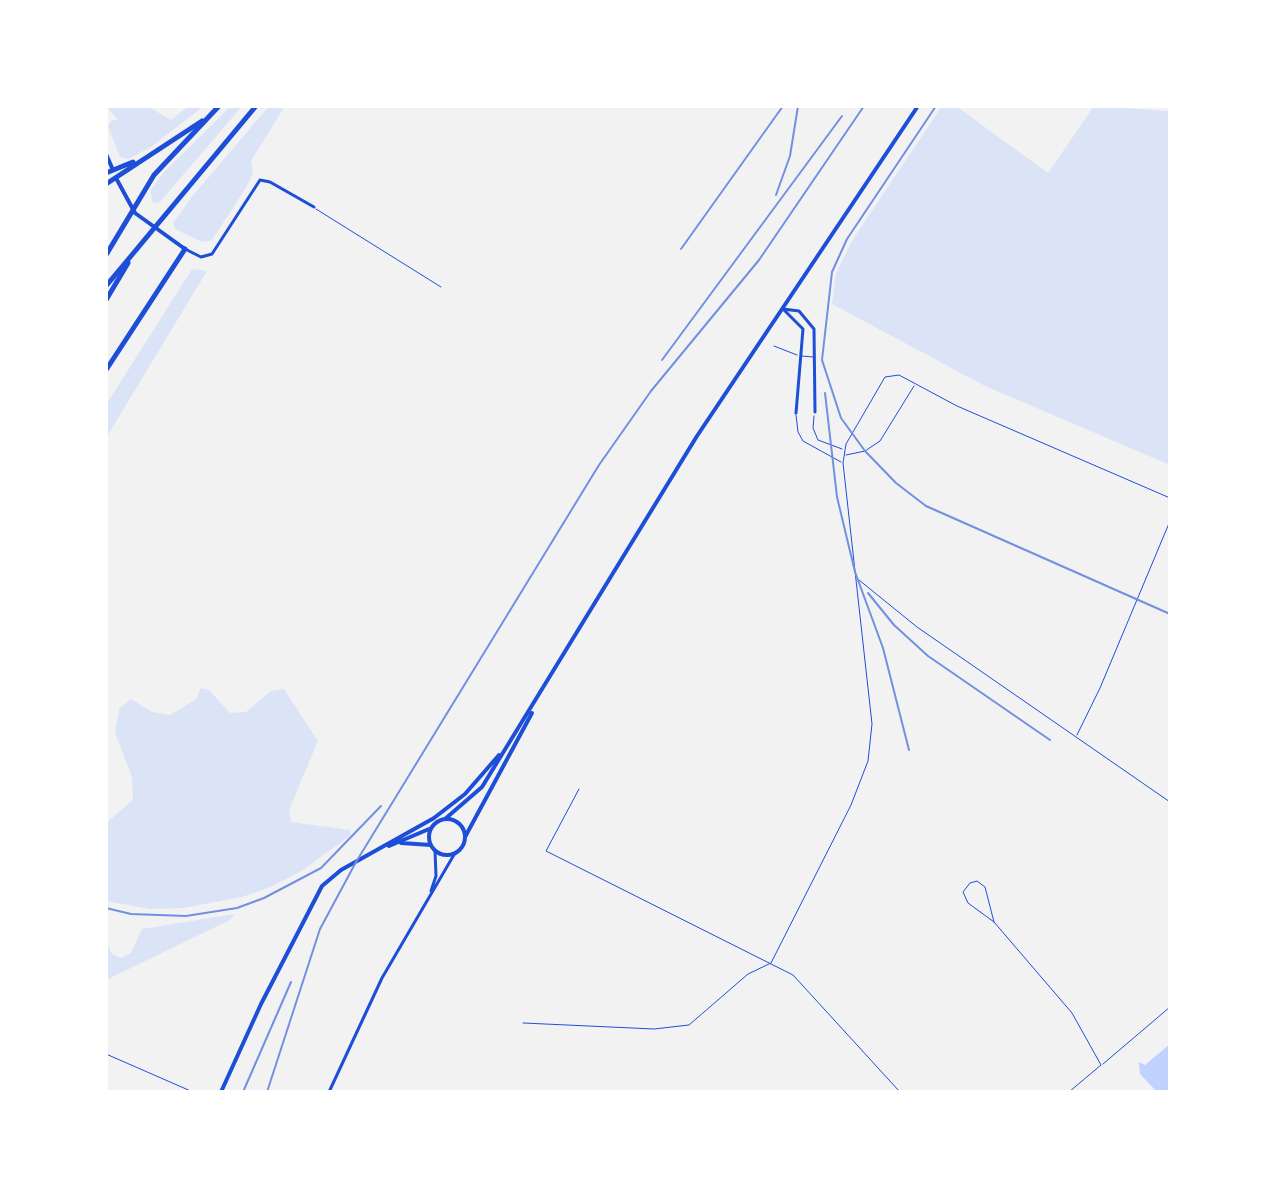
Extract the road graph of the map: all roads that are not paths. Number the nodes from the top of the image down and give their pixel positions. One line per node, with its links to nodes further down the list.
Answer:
1 (219, 106): 4 (main road)
2 (256, 106): 12 (main road)
3 (918, 106): 16 (street)
4 (202, 121): 6 (main road); 11 (main road)
5 (106, 154): 10 (street)
6 (130, 166): 7 (main road); 8 (main road)
7 (106, 173)
8 (106, 184)
9 (314, 207): 10 (street); 14 (lane)
10 (185, 249): 20 (main road)
11 (106, 255)
12 (128, 263): 13 (main road); 15 (main road)
13 (106, 286)
14 (441, 287)
15 (106, 300)
16 (783, 309): 18 (street); 19 (street); 30 (street)
17 (774, 346): 18 (lane)
18 (800, 356): 19 (lane); 23 (street)
19 (814, 357): 22 (street)
20 (106, 370)
21 (915, 383): 24 (lane); 25 (lane); 27 (lane)
22 (815, 412): 24 (lane)
23 (796, 413): 26 (lane)
24 (844, 450): 25 (lane)
25 (843, 455): 26 (lane)
26 (843, 463): 29 (lane)
27 (1170, 498)
28 (1170, 521): 31 (lane)
29 (856, 580): 31 (lane); 45 (lane)
30 (545, 689): 32 (street); 37 (street)
31 (1076, 737): 34 (lane)
32 (506, 747): 35 (street); 40 (street)
33 (579, 789): 45 (lane)
34 (1170, 802)
35 (445, 819): 36 (street); 37 (street)
36 (432, 827): 38 (street); 39 (street)
37 (465, 837): 42 (street)
38 (395, 844): 39 (street); 40 (street)
39 (431, 845): 41 (street)
40 (376, 851): 51 (street)
41 (435, 851): 42 (street); 43 (street)
42 (455, 853): 43 (street)
43 (430, 894): 52 (street)
44 (994, 922): 44 (lane); 49 (lane)
45 (771, 963): 47 (lane); 53 (lane)
46 (1170, 1007): 49 (lane)
47 (523, 1023)
48 (106, 1054): 50 (lane)
49 (1101, 1065): 54 (lane)
50 (193, 1092)
51 (221, 1092)
52 (329, 1092)
53 (900, 1092)
54 (1069, 1092)

